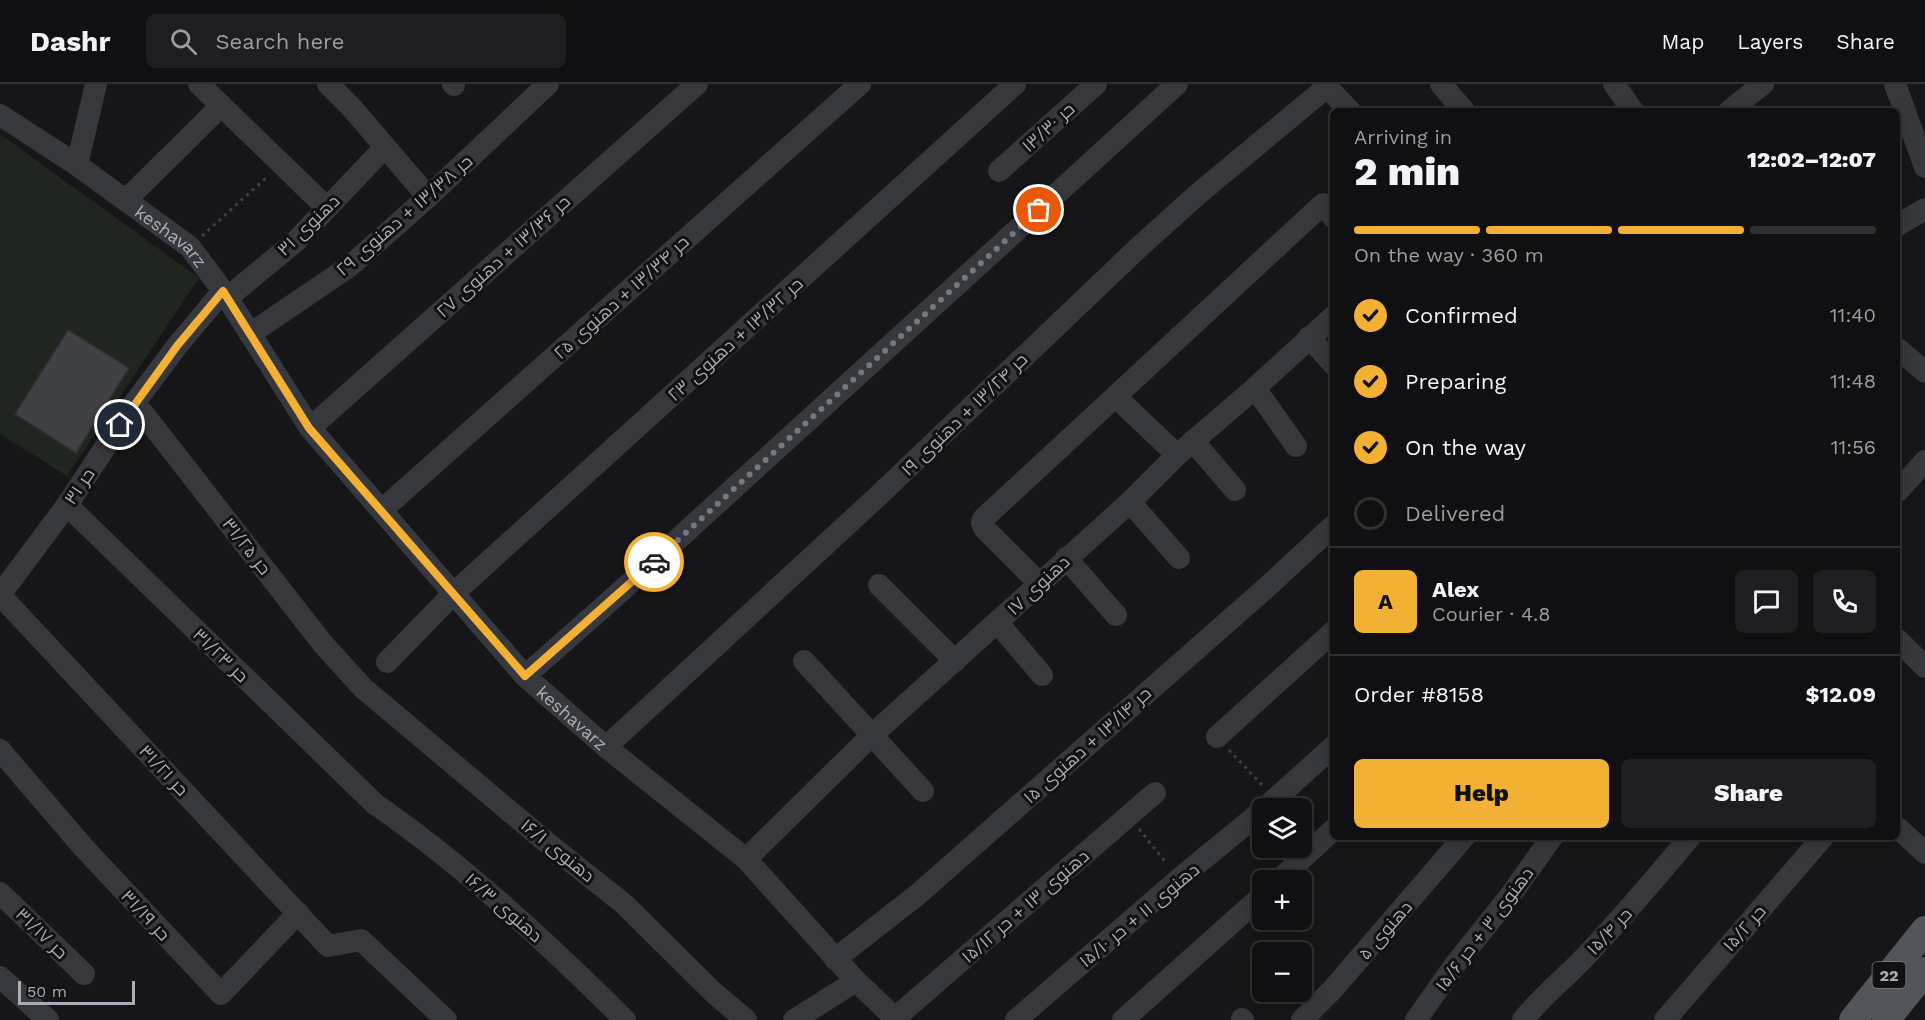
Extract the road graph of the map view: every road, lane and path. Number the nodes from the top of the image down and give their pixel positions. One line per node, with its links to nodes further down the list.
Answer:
1 (96, 84): 24 (street)
2 (199, 84): 23 (street)
3 (328, 84): 22 (street)
4 (548, 84): 27 (street, حر ۱۳/۳۸ + دهنوی ۲۹)
5 (697, 84): 44 (street, حر ۱۳/۳۶ + دهنوی ۲۷)
6 (860, 84): 52 (street, حر ۱۳/۳۴ + دهنوی ۲۵)
7 (1015, 84): 58 (street, حر ۱۳/۳۲ + دهنوی ۲۳)
8 (1096, 84): 26 (street, حر ۱۳/۳۰)
9 (1178, 84): 69 (street)
10 (1441, 84): 16 (street)
11 (1614, 84): 17 (street)
12 (1895, 84): 21 (street)
13 (1325, 85): 15 (street); 73 (street, حر ۱۳/۲۴ + دهنوی ۱۹)
14 (1758, 85): 18 (street)
15 (1347, 108)
16 (1461, 108)
17 (1631, 108)
18 (1732, 108)
19 (213, 114): 28 (street)
20 (0, 115): 24 (street, keshavarz)
21 (1903, 121): 25 (street)
22 (384, 147): 27 (street); 29 (street, دهنوی ۳۱)
23 (282, 164): 29 (street); 33 (path)
24 (77, 165): 28 (street, keshavarz)
25 (1925, 167)
26 (999, 171)
27 (428, 197): 36 (street, حر ۱۳/۳۸ + دهنوی ۲۹)
28 (126, 200): 33 (street, keshavarz)
29 (327, 207): 34 (street, دهنوی ۳۱)
30 (1925, 208): 32 (street)
31 (1330, 213): 42 (street)
32 (1900, 224)
33 (190, 247): 34 (street, keshavarz)
34 (225, 295): 36 (street, keshavarz); 43 (street, حر ۳۱)
35 (1330, 320): 37 (street, دهنوی ۱۷)
36 (250, 334): 44 (street, keshavarz)
37 (1309, 338): 39 (street); 41 (street, دهنوی ۱۷)
38 (1900, 351): 40 (street)
39 (1330, 361)
40 (1925, 372)
41 (1256, 388): 45 (street); 46 (street, دهنوی ۱۷)
42 (1116, 397): 46 (street); 56 (street)
43 (133, 405): 51 (street, حر ۳۱); 70 (street, حر ۳۱/۲۵)
44 (309, 428): 52 (street, keshavarz)
45 (1296, 446)
46 (1185, 448): 49 (street); 50 (street, دهنوی ۱۷)
47 (1925, 461): 48 (street)
48 (1900, 489)
49 (1235, 490)
50 (1130, 502): 54 (street, دهنوی ۱۷); 55 (street)
51 (68, 505): 59 (street, حر ۳۱); 80 (street, حر ۳۱/۲۳)
52 (382, 510): 58 (street, keshavarz)
53 (1330, 529): 97 (street, حر ۱۳/۱۴ + دهنوی ۱۵)
54 (1066, 558): 56 (street, دهنوی ۱۷); 60 (street)
55 (1179, 558)
56 (1040, 584): 61 (street, دهنوی ۱۷)
57 (879, 585): 66 (street)
58 (454, 593): 65 (street, حر ۱۳/۳۲ + دهنوی ۲۳); 69 (street, keshavarz)
59 (0, 595): 95 (street, حر ۳۱/۲۱)
60 (1116, 615)
61 (998, 622): 66 (street, دهنوی ۱۷); 68 (street)
62 (1330, 635): 72 (street)
63 (1900, 642): 67 (street)
64 (804, 661): 71 (street)
65 (387, 662)
66 (955, 662): 71 (street, دهنوی ۱۷)
67 (1925, 668)
68 (1042, 675)
69 (525, 676): 73 (street, keshavarz)
70 (363, 688): 106 (street, دهنوی ۱۶/۱)
71 (871, 736): 76 (street); 90 (street, دهنوی ۱۷)
72 (1217, 737): 78 (path)
73 (606, 747): 90 (street, keshavarz)
74 (0, 750): 95 (street, حر ۳۱/۱۹)
75 (1330, 750): 79 (street, دهنوی ۱۱ + حر ۱۵/۱۰)
76 (923, 791)
77 (1155, 793): 81 (street, دهنوی ۱۳ + حر ۱۵/۱۲)
78 (1262, 798)
79 (1277, 798)
80 (375, 804): 105 (street, دهنوی ۱۶/۳)
81 (1129, 816): 92 (path); 102 (street, دهنوی ۱۳ + حر ۱۵/۱۲)
82 (1252, 819): 92 (street, دهنوی ۱۱ + حر ۱۵/۱۰)
83 (1900, 830): 89 (street)
84 (1330, 832): 91 (street)
85 (1461, 840): 110 (street, دهنوی ۵)
86 (1550, 840): 111 (street, دهنوی ۳ + حر ۱۵/۶)
87 (1688, 840): 112 (street, حر ۱۵/۴)
88 (1820, 840): 113 (street, حر ۱۵/۲)
89 (1925, 853)
90 (746, 859): 97 (street, keshavarz)
91 (1290, 870)
92 (1179, 879): 108 (street, دهنوی ۱۱ + حر ۱۵/۱۰)
93 (0, 893): 99 (street, حر ۳۱/۱۷)
94 (1252, 905): 109 (street)
95 (298, 914): 104 (street, حر ۳۱/۲۱)
96 (1925, 930): 114 (main road, 22)
97 (835, 958): 100 (street, keshavarz)
98 (1925, 971): 115 (main road, 22)
99 (84, 974)
100 (856, 981): 102 (street, keshavarz); 107 (street)
101 (3, 988): 103 (street)
102 (888, 1017)
103 (48, 1020)
104 (446, 1020)
105 (625, 1020)
106 (746, 1020)
107 (794, 1020)
108 (1016, 1020)
109 (1123, 1020)
110 (1302, 1020)
111 (1416, 1020)
112 (1523, 1020)
113 (1665, 1020)
114 (1853, 1020)
115 (1886, 1020)

